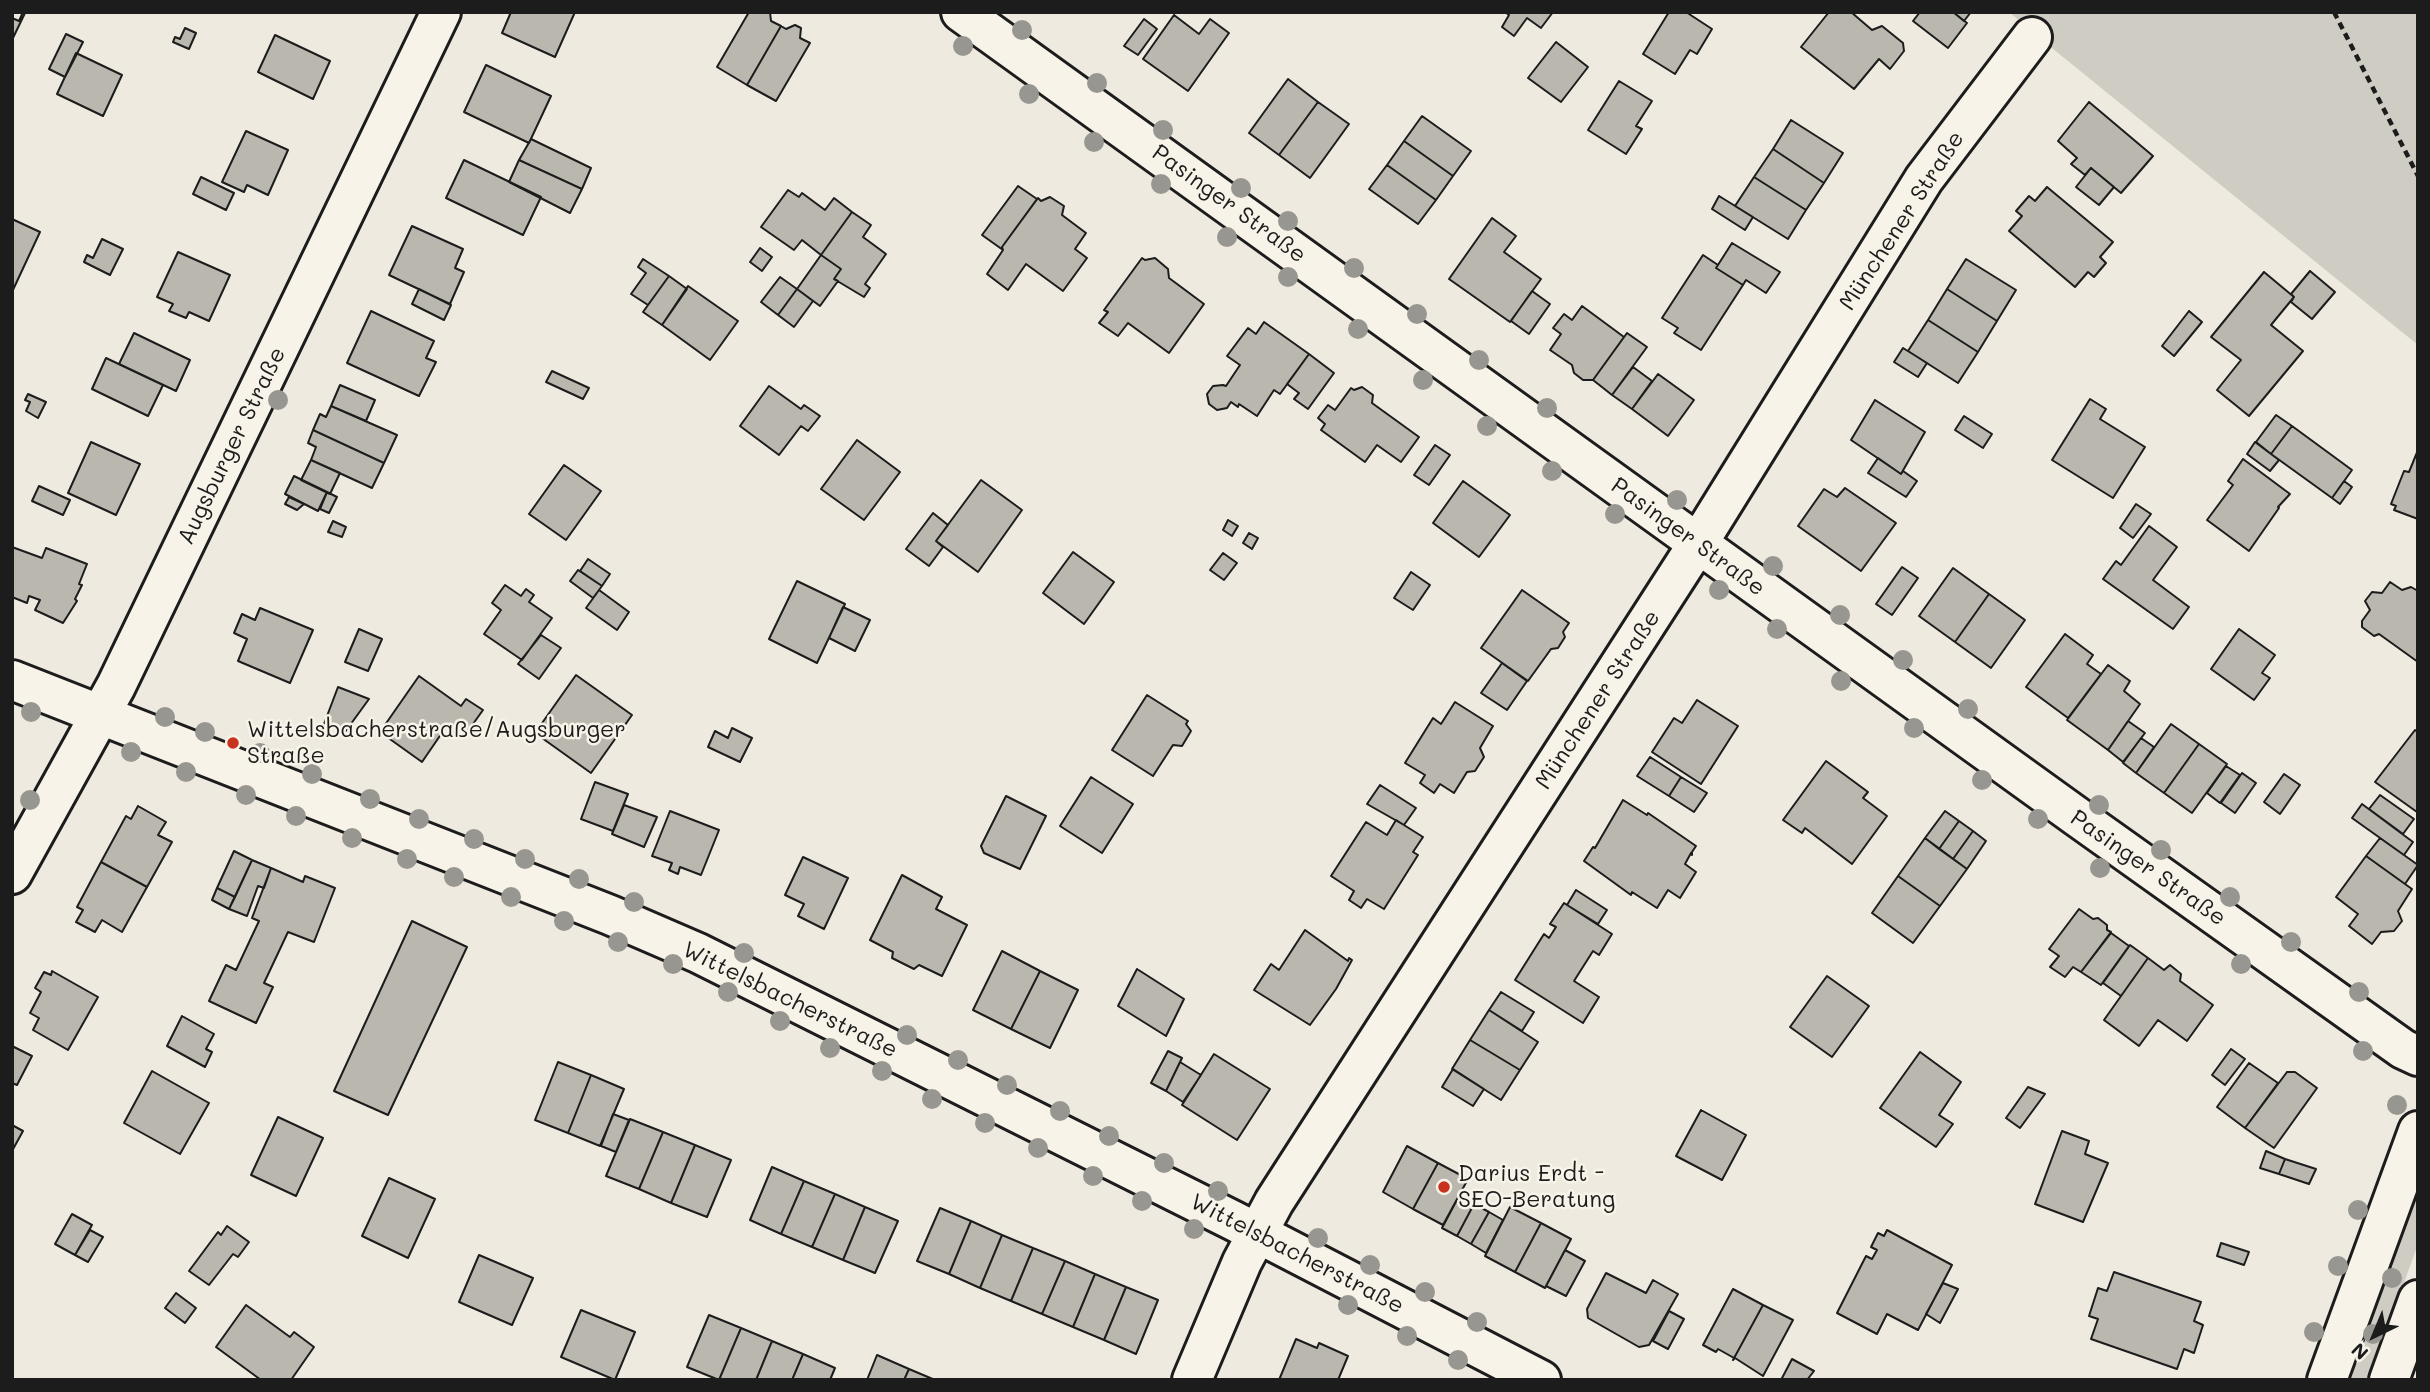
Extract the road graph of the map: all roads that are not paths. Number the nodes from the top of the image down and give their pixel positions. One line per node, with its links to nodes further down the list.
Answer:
1 (441, 12): 6 (street, Augsburger Straße)
2 (961, 12): 4 (street, Pasinger Straße)
3 (2032, 37): 4 (street, Münchener Straße)
4 (1698, 545): 8 (street, Pasinger Straße); 10 (street, Münchener Straße)
5 (12, 680): 6 (street, Wittelsbacherstraße)
6 (100, 714): 7 (street, Augsburger Straße); 10 (street, Wittelsbacherstraße)
7 (12, 874)
8 (2418, 1056)
9 (2418, 1131): 14 (street)
10 (1257, 1233): 12 (street, Münchener Straße); 13 (street, Wittelsbacherstraße)
11 (2418, 1300): 15 (street)
12 (1192, 1380)
13 (1541, 1380)
14 (2327, 1380)
15 (2389, 1380)

